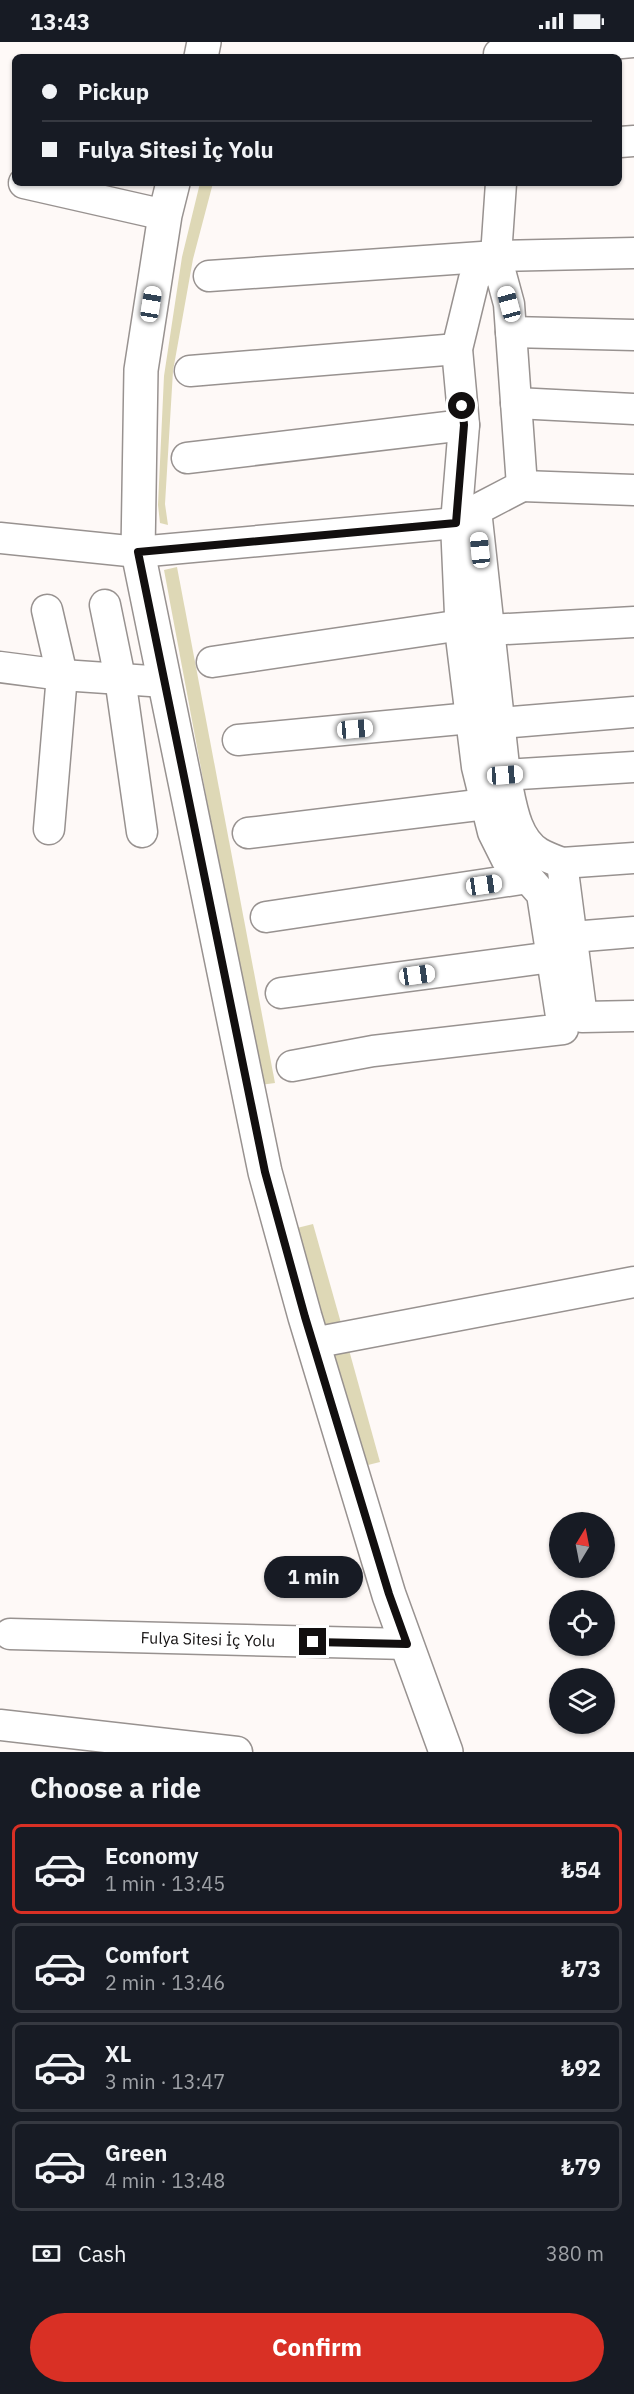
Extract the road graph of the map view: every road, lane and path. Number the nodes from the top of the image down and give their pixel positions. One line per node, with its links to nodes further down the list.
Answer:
1 (634, 42): 2 (street)
2 (499, 54)
3 (37, 186): 6 (street)
4 (172, 186): 6 (street)
5 (501, 186): 8 (street)
6 (165, 215): 22 (street)
7 (634, 253): 8 (street)
8 (496, 256): 9 (street); 10 (street); 12 (street)
9 (209, 276)
10 (512, 332): 11 (street); 14 (street)
11 (634, 335)
12 (457, 349): 13 (street); 16 (street)
13 (190, 371)
14 (516, 403): 15 (street); 18 (street)
15 (634, 409)
16 (464, 425): 17 (street); 20 (street)
17 (187, 458)
18 (522, 486): 19 (street); 26 (street)
19 (634, 490)
20 (456, 523): 22 (street); 26 (street)
21 (0, 538): 22 (street)
22 (138, 552): 31 (street)
23 (105, 605): 30 (street)
24 (47, 610): 29 (street)
25 (634, 622): 26 (street)
26 (475, 628): 27 (street); 33 (street)
27 (212, 662)
28 (0, 667): 29 (street)
29 (62, 675): 30 (street); 38 (street)
30 (120, 678): 31 (street); 39 (street)
31 (165, 682): 51 (street)
32 (634, 712): 33 (street)
33 (485, 721): 34 (street); 36 (street); 37 (street)
34 (238, 740)
35 (634, 766): 36 (street)
36 (505, 775): 42 (street)
37 (486, 804): 40 (street); 43 (street)
38 (50, 829)
39 (142, 832)
40 (248, 833)
41 (634, 858): 42 (street)
42 (562, 863): 46 (street)
43 (528, 879): 44 (street); 46 (street)
44 (266, 916)
45 (634, 932): 46 (street)
46 (562, 947): 47 (street); 48 (street); 49 (street)
47 (281, 993)
48 (634, 1016)
49 (292, 1066)
50 (634, 1282): 51 (street)
51 (313, 1342): 53 (street)
52 (9, 1634): 53 (street, Fulya Sitesi İç Yolu)
53 (407, 1644): 56 (street)
54 (0, 1725): 55 (street)
55 (237, 1752)
56 (446, 1752)

